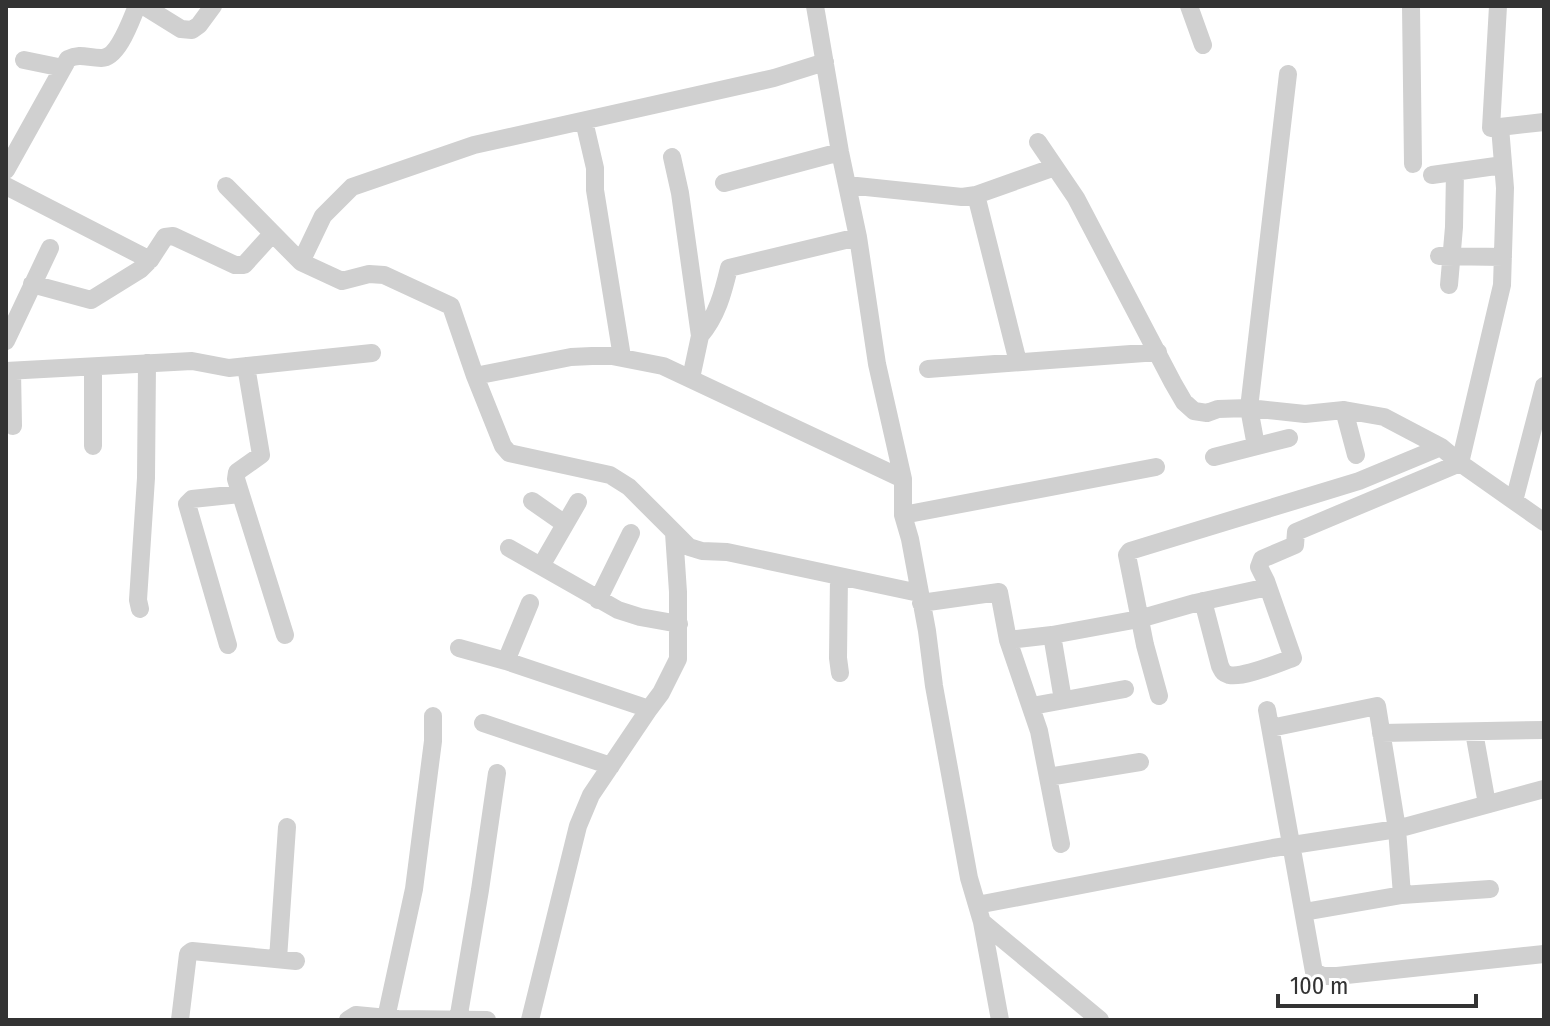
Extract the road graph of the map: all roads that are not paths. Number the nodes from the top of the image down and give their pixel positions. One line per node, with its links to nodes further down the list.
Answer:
1 (137, 6): 11 (street)
2 (144, 6): 3 (street)
3 (213, 6)
4 (815, 6): 10 (street)
5 (1189, 6): 8 (street)
6 (1411, 6): 19 (street)
7 (1498, 6): 15 (street)
8 (1203, 45)
9 (24, 60): 11 (street)
10 (825, 62): 13 (street); 17 (street)
11 (63, 68): 22 (street)
12 (1288, 74): 53 (street)
13 (584, 121): 36 (street); 43 (street)
14 (1544, 122): 15 (street)
15 (1500, 127): 20 (street)
16 (1038, 142): 21 (street)
17 (840, 152): 25 (street); 26 (street)
18 (672, 157): 39 (street)
19 (1413, 164)
20 (1503, 165): 23 (street); 34 (street)
21 (1055, 167): 29 (street); 41 (street)
22 (6, 170)
23 (1455, 172): 24 (street); 33 (street)
24 (1432, 175)
25 (724, 183)
26 (847, 185): 29 (street); 31 (street)
27 (6, 186): 35 (street)
28 (226, 186): 30 (street)
29 (976, 195): 44 (street)
30 (272, 234): 35 (street); 36 (street)
31 (858, 237): 39 (street); 64 (street)
32 (50, 248): 37 (street)
33 (1446, 256): 34 (street); 38 (street)
34 (1503, 257): 62 (street)
35 (150, 260): 37 (street)
36 (301, 262): 50 (street)
37 (32, 284): 40 (street)
38 (1449, 285)
39 (700, 336): 51 (street)
40 (6, 341)
41 (1158, 352): 44 (street); 53 (street)
42 (372, 353): 46 (street)
43 (622, 357): 50 (street); 51 (street)
44 (1018, 362): 48 (street)
45 (147, 363): 46 (street); 47 (street); 82 (street)
46 (246, 366): 65 (street)
47 (93, 367): 49 (street); 57 (street)
48 (928, 369)
49 (9, 371): 55 (street)
50 (475, 376): 73 (street)
51 (691, 378): 64 (street)
52 (1544, 386): 67 (street)
53 (1249, 408): 54 (street); 58 (street)
54 (1344, 410): 59 (street); 60 (street)
55 (13, 426)
56 (1289, 438): 58 (street)
57 (93, 446)
58 (1256, 446): 61 (street)
59 (1441, 447): 62 (street); 83 (street)
60 (1356, 455)
61 (1214, 457)
62 (1460, 463): 67 (street); 77 (street)
63 (1156, 467): 69 (street)
64 (903, 479): 69 (street)
65 (240, 494): 85 (street); 88 (street)
66 (532, 501): 71 (street)
67 (1514, 501): 70 (street)
68 (578, 502): 71 (street)
69 (903, 515): 78 (street)
70 (1544, 522)
71 (565, 524): 75 (street)
72 (631, 533): 79 (street)
73 (674, 533): 76 (street); 84 (street)
74 (509, 548): 75 (street)
75 (541, 566): 79 (street)
76 (839, 576): 78 (street); 91 (street)
77 (1268, 587): 80 (street); 80 (street)
78 (920, 598): 87 (street); 115 (street)
79 (598, 600): 84 (street)
80 (1203, 601): 83 (street)
81 (530, 603): 90 (street)
82 (140, 609)
83 (1139, 619): 86 (street); 93 (street)
84 (679, 624): 96 (street)
85 (285, 635)
86 (1052, 635): 87 (street); 94 (street)
87 (1008, 640): 95 (street)
88 (228, 645)
89 (459, 648): 90 (street)
90 (506, 661): 96 (street)
91 (840, 673)
92 (1125, 689): 94 (street)
93 (1159, 696)
94 (1063, 700): 95 (street)
95 (1032, 706): 105 (street)
96 (649, 709): 103 (street)
97 (433, 716): 117 (street)
98 (483, 723): 103 (street)
99 (1544, 730): 100 (street)
100 (1474, 732): 101 (street); 107 (street)
101 (1381, 733): 109 (street); 111 (street)
102 (1140, 762): 105 (street)
103 (611, 766): 123 (street)
104 (497, 773): 121 (street)
105 (1048, 777): 110 (street)
106 (1544, 789): 107 (street)
107 (1487, 804): 109 (street)
108 (287, 827): 119 (street)
109 (1397, 829): 111 (street); 113 (street)
110 (1061, 844)
111 (1292, 845): 114 (street); 115 (street)
112 (1490, 889): 113 (street)
113 (1402, 895): 114 (street)
114 (1304, 912): 116 (street)
115 (980, 914): 118 (street); 124 (street)
116 (1544, 954)
117 (386, 1018): 120 (street); 121 (street)
118 (1003, 1019)
119 (180, 1020)
120 (348, 1020)
121 (458, 1020): 122 (street)
122 (487, 1020)
123 (530, 1020)
124 (1100, 1020)

